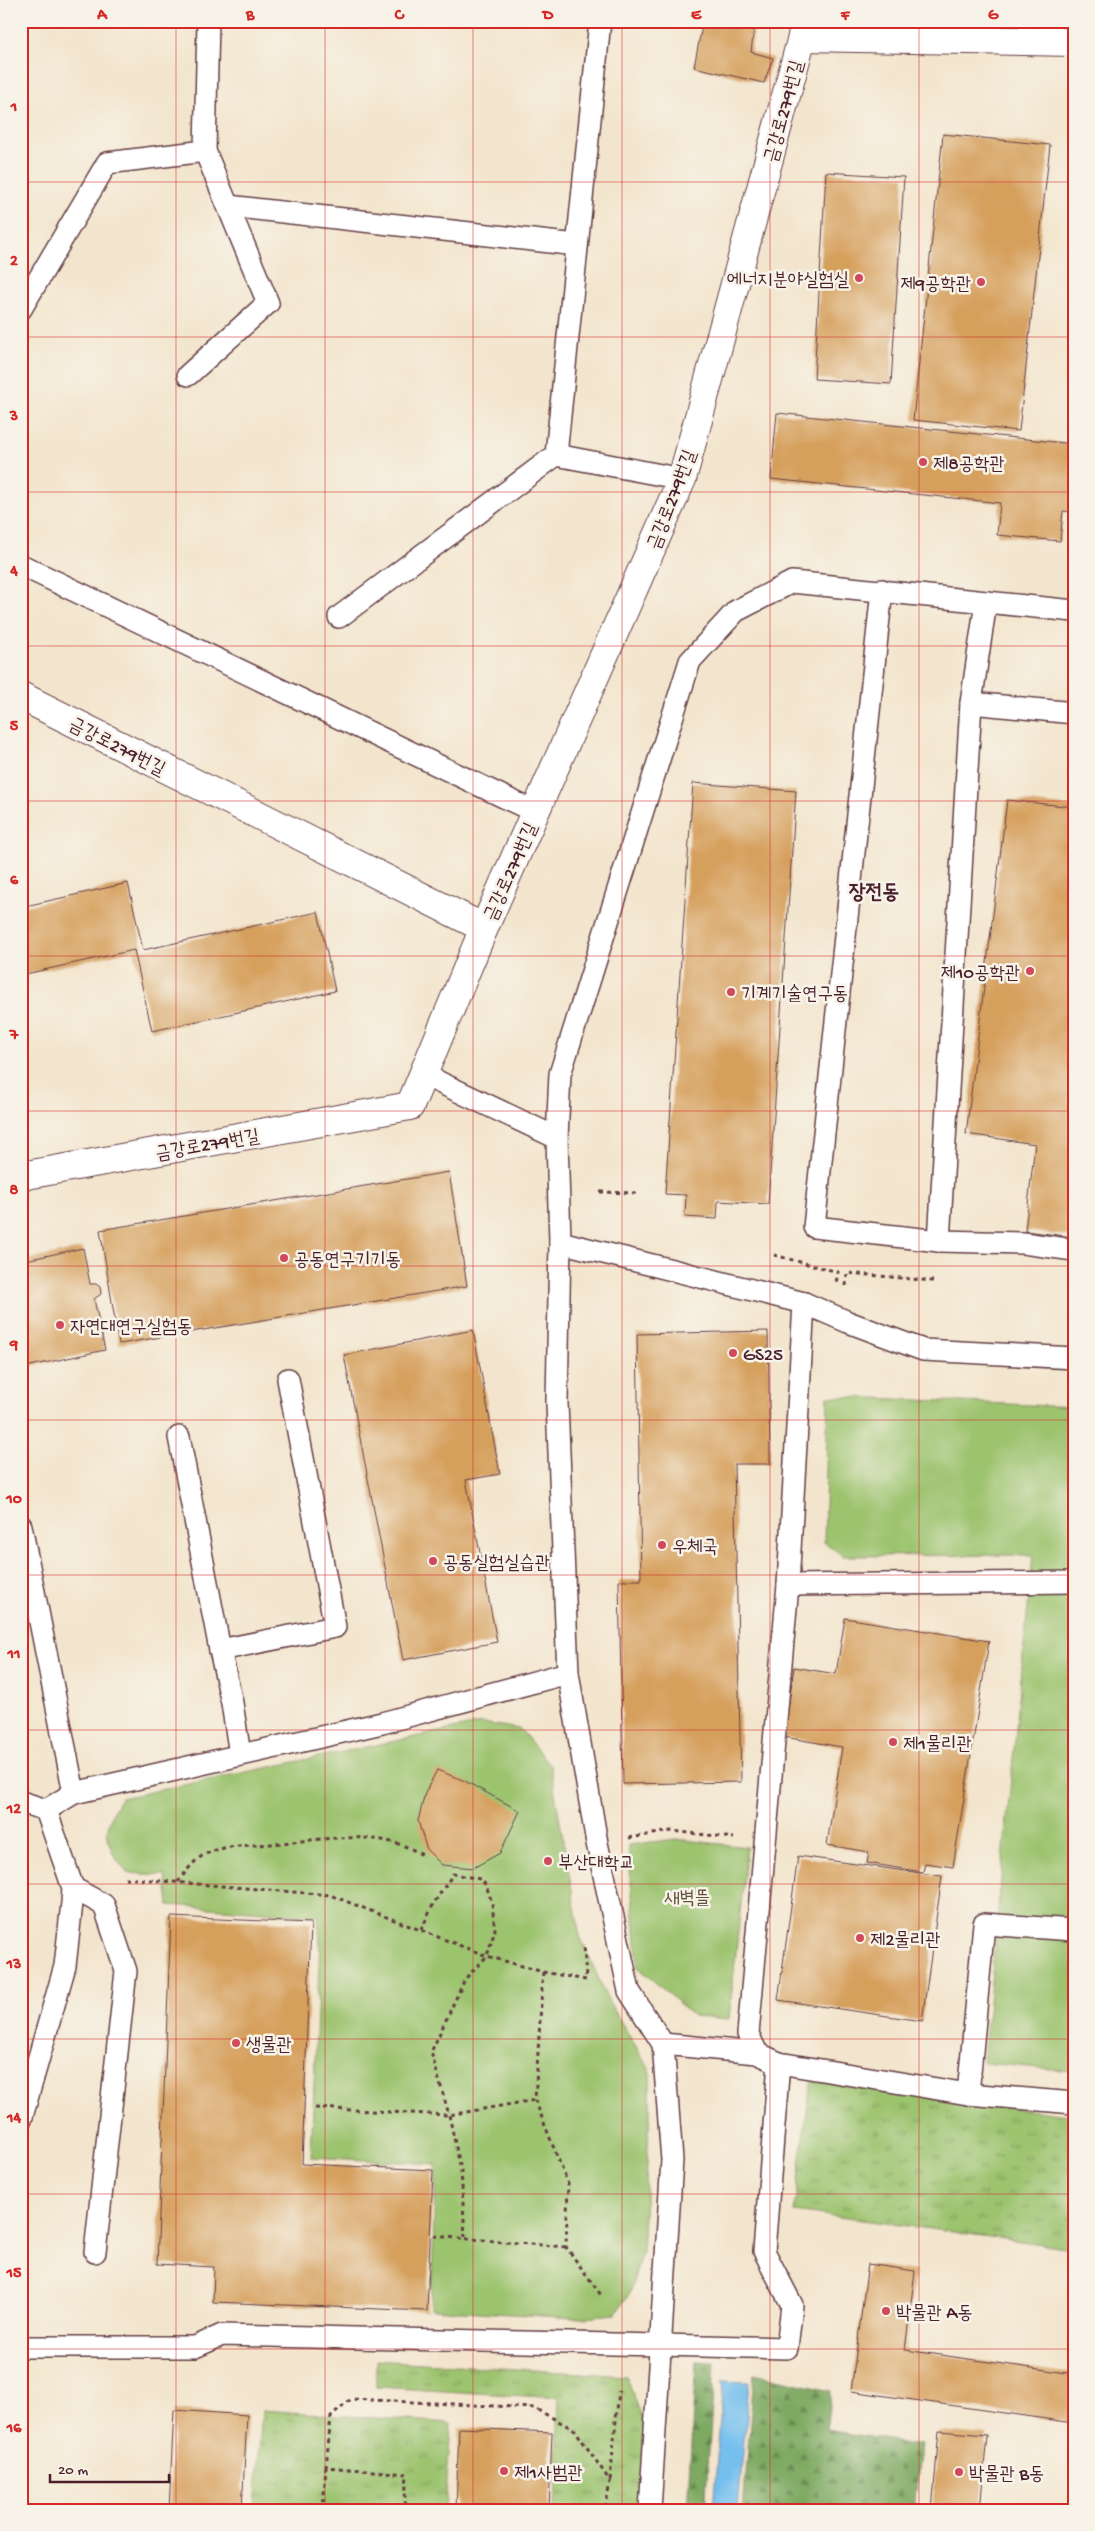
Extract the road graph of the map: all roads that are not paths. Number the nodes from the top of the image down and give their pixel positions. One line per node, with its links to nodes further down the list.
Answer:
1 (208, 21): 6 (lane)
2 (600, 21): 8 (lane)
3 (803, 29): 4 (street); 12 (street, 금강로279번길)
4 (1047, 31): 5 (street)
5 (1074, 42)
6 (205, 151): 7 (lane); 9 (lane)
7 (228, 206): 8 (lane); 10 (lane)
8 (578, 244): 11 (lane)
9 (21, 309)
10 (188, 375)
11 (556, 455): 12 (lane); 17 (lane)
12 (682, 479): 21 (street, 금강로279번길)
13 (21, 565): 21 (lane)
14 (882, 590): 15 (lane); 24 (lane); 26 (lane)
15 (986, 602): 16 (lane); 19 (lane)
16 (1074, 611)
17 (339, 618)
18 (21, 696): 22 (street, 금강로279번길)
19 (971, 703): 20 (lane); 26 (lane)
20 (1074, 713)
21 (535, 812): 22 (street, 금강로279번길)
22 (484, 928): 23 (street, 금강로279번길)
23 (424, 1075): 24 (lane); 25 (street, 금강로279번길)
24 (557, 1138): 27 (lane)
25 (21, 1176)
26 (939, 1241): 28 (lane)
27 (560, 1242): 29 (lane); 38 (lane)
28 (1074, 1250)
29 (804, 1303): 30 (lane); 36 (lane)
30 (1074, 1358)
31 (288, 1379): 37 (lane)
32 (179, 1437): 37 (lane)
33 (21, 1526): 34 (lane)
34 (26, 1575): 40 (lane)
35 (1074, 1582): 36 (lane)
36 (788, 1585): 46 (lane)
37 (220, 1650): 39 (lane)
38 (568, 1673): 39 (lane); 45 (lane)
39 (240, 1755): 40 (lane)
40 (74, 1793): 42 (lane)
41 (21, 1802): 42 (lane)
42 (46, 1810): 43 (lane)
43 (73, 1888): 50 (lane); 51 (lane)
44 (1074, 1930): 48 (lane)
45 (663, 2044): 46 (lane); 52 (lane)
46 (757, 2053): 47 (lane)
47 (779, 2063): 48 (lane); 52 (lane)
48 (968, 2094): 49 (lane)
49 (1074, 2102)
50 (21, 2120)
51 (95, 2252)
52 (661, 2345): 53 (lane); 54 (lane)
53 (21, 2347)
54 (650, 2510)

